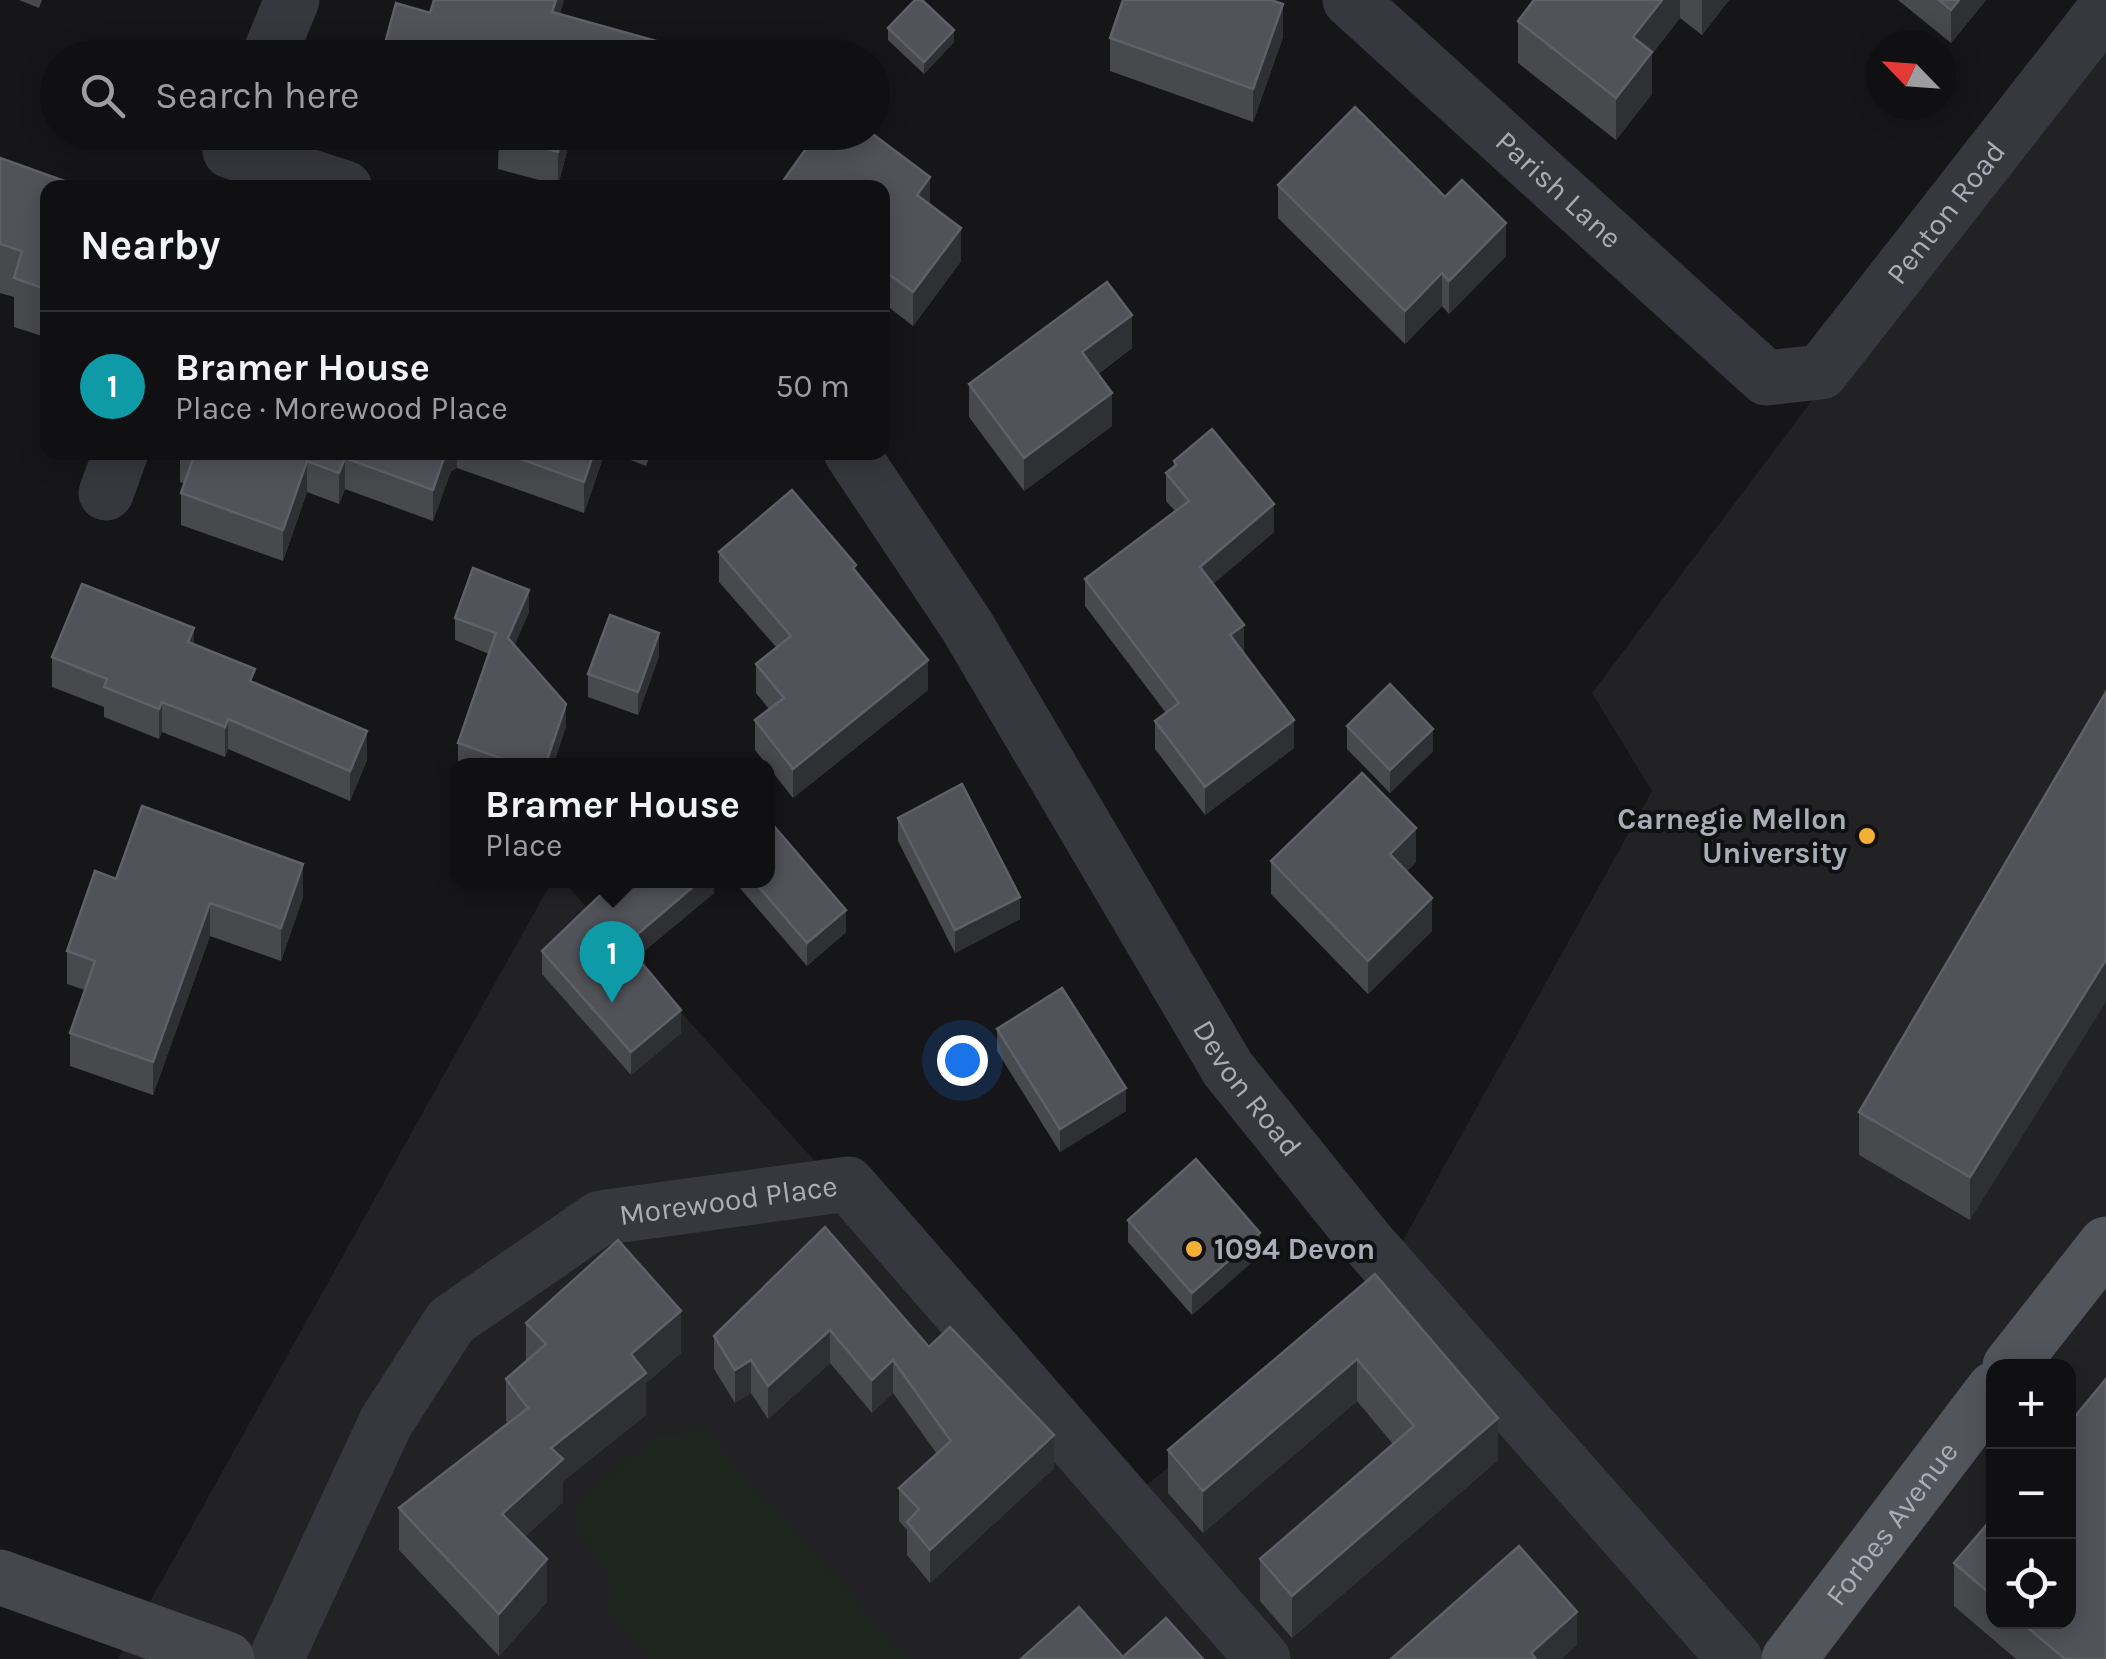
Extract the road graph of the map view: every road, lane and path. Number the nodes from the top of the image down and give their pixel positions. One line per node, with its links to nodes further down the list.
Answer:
1 (292, 0): 4 (street)
2 (1350, 0): 7 (street, Parish Lane)
3 (2106, 8): 7 (street, Penton Road)
4 (275, 40)
5 (228, 157): 6 (street)
6 (315, 180)
7 (1766, 378)
8 (856, 460): 16 (street, Devon Road)
9 (2106, 1244): 10 (main road)
10 (2016, 1359)
11 (1986, 1400): 17 (main road, Forbes Avenue)
12 (0, 1577): 13 (main road)
13 (227, 1659)
14 (276, 1659): 15 (street, Morewood Place)
15 (1263, 1659)
16 (1735, 1659)
17 (1789, 1659)

